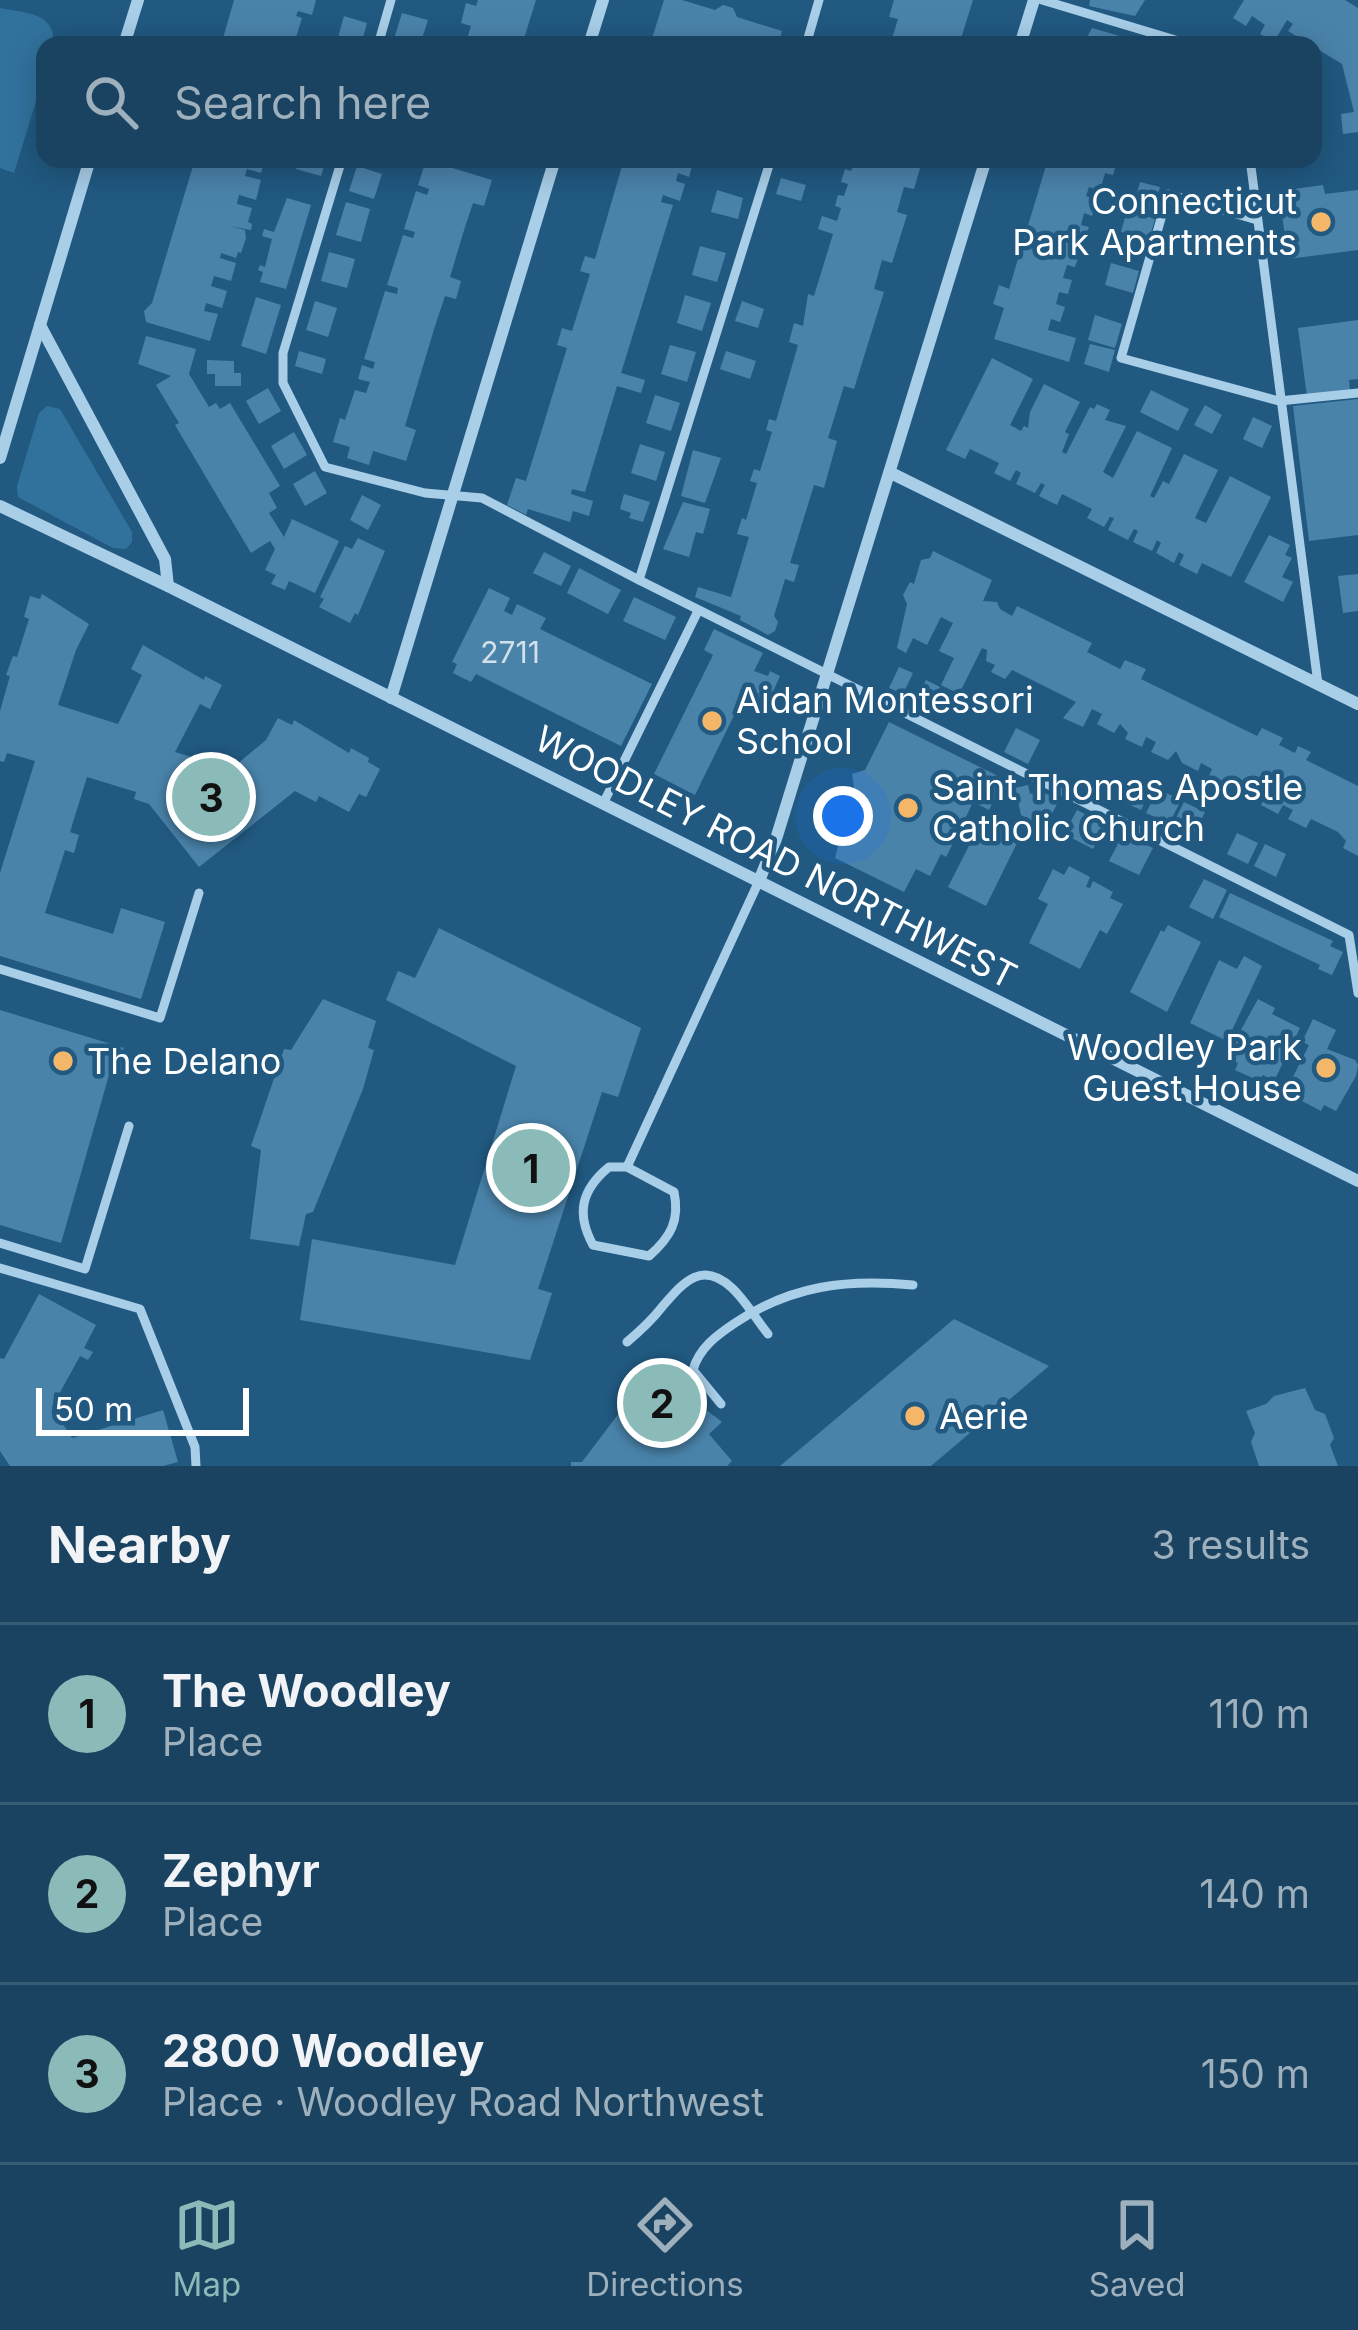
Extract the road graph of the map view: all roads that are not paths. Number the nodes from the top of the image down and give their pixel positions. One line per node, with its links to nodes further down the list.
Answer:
1 (138, 0): 6 (street)
2 (392, 0): 7 (lane)
3 (603, 0): 8 (street)
4 (819, 0): 9 (lane)
5 (1038, 0): 10 (street); 11 (lane)
6 (127, 36)
7 (380, 36)
8 (592, 36)
9 (809, 36)
10 (1024, 36)
11 (1161, 36)
12 (87, 168): 19 (street)
13 (339, 168): 24 (lane)
14 (552, 168): 24 (street)
15 (768, 168): 26 (lane)
16 (983, 168): 23 (street)
17 (1251, 168): 18 (lane)
18 (1257, 220): 21 (lane); 21 (lane)
19 (40, 326): 22 (street); 27 (street)
20 (1358, 393): 21 (lane)
21 (1279, 401): 30 (lane)
22 (0, 458)
23 (891, 473): 29 (street); 30 (street)
24 (453, 496): 26 (lane); 31 (street)
25 (0, 506): 27 (street, WOODLEY ROAD NORTHWEST)
26 (639, 580): 28 (lane)
27 (168, 586): 31 (street, WOODLEY ROAD NORTHWEST)
28 (698, 611): 29 (lane); 33 (lane)
29 (828, 672): 34 (street); 37 (lane)
30 (1318, 684): 32 (street)
31 (391, 698): 33 (street, WOODLEY ROAD NORTHWEST)
32 (1358, 704)
33 (603, 803): 34 (street, WOODLEY ROAD NORTHWEST)
34 (759, 881): 39 (lane); 40 (street, WOODLEY ROAD NORTHWEST)
35 (199, 893): 36 (lane)
36 (0, 969)
37 (1358, 993)
38 (129, 1126): 41 (lane)
39 (627, 1167): 39 (lane)
40 (1358, 1181)
41 (0, 1243)
42 (0, 1268): 48 (lane)
43 (913, 1285): 44 (lane)
44 (750, 1313): 45 (lane); 46 (lane); 47 (lane)
45 (768, 1334)
46 (627, 1342)
47 (721, 1404)
48 (196, 1466)

